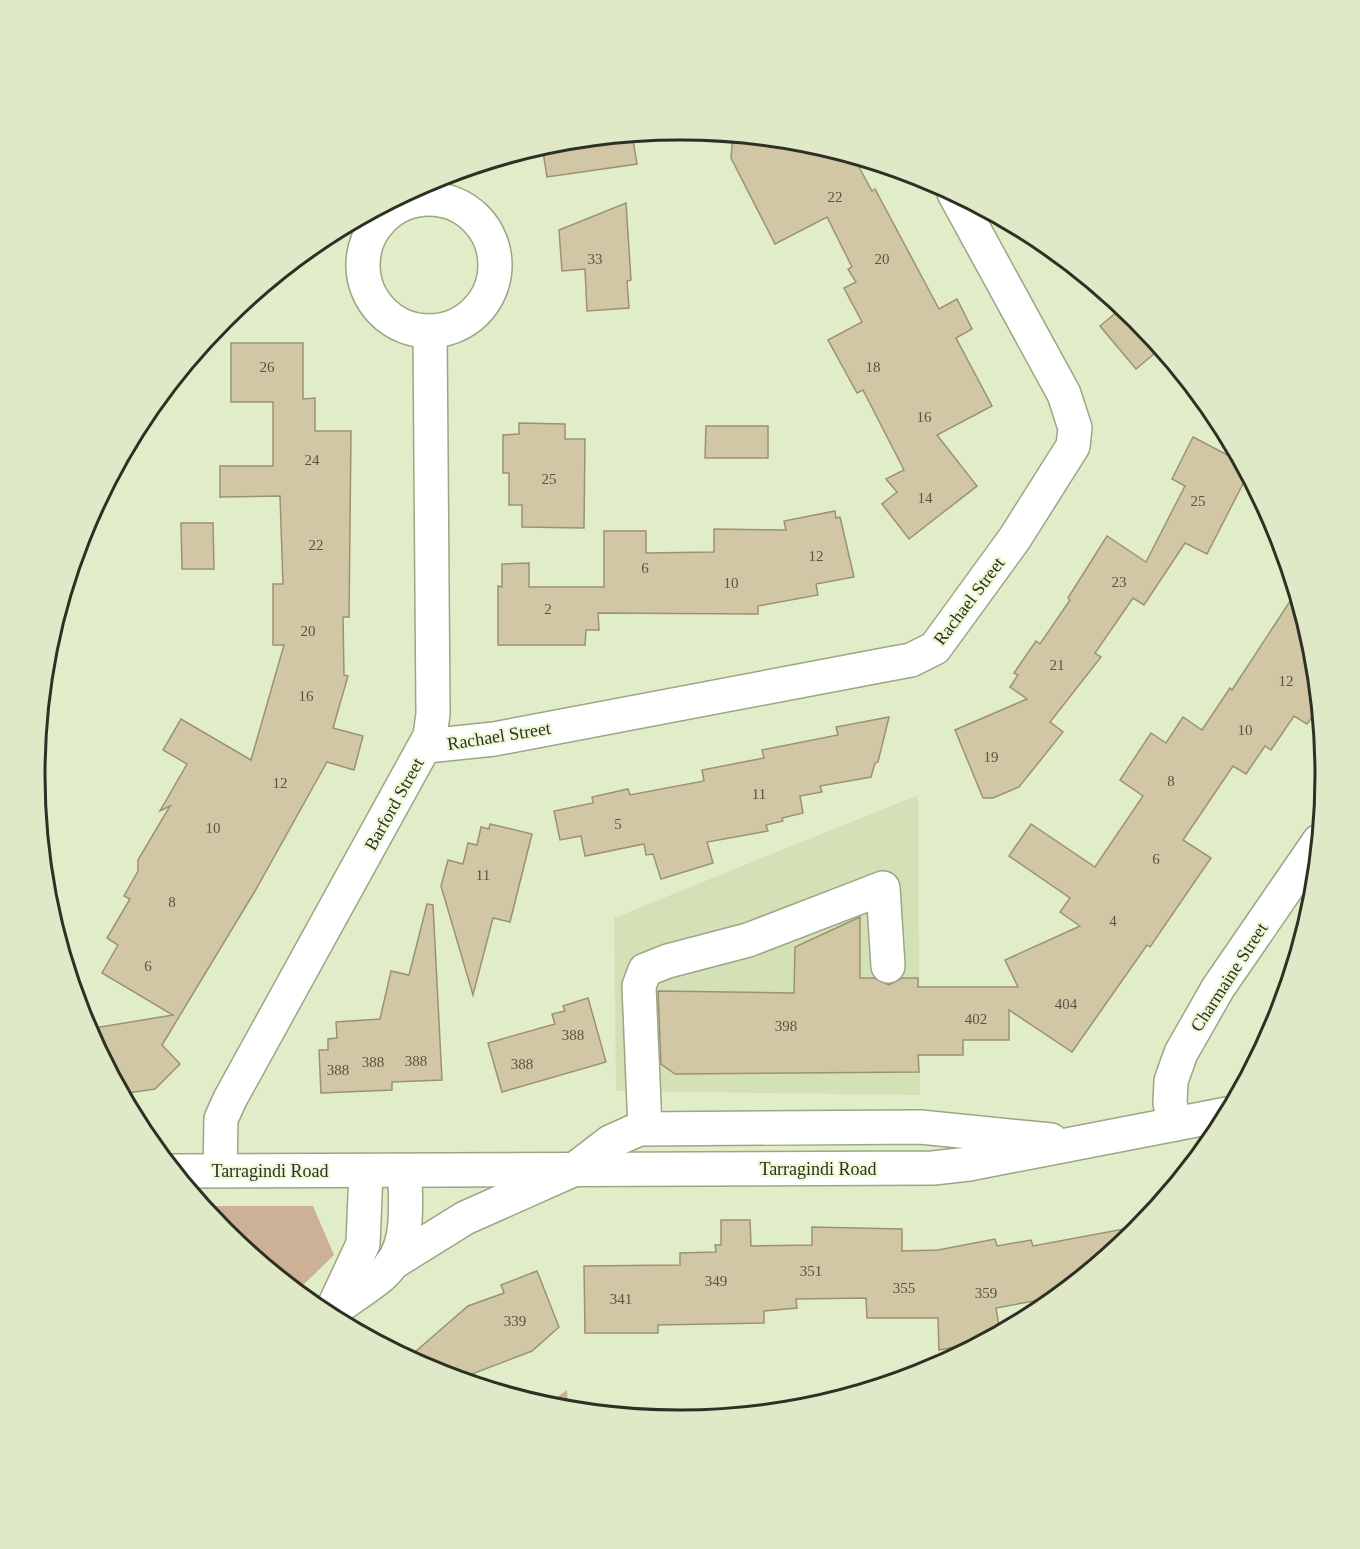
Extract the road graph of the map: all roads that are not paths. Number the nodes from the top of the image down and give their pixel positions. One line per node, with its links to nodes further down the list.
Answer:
1 (960, 205): 3 (street, Rachael Street)
2 (430, 331): 3 (street, Barford Street)
3 (427, 746): 11 (street, Barford Street)
4 (1310, 854): 7 (street, Charmaine Street)
5 (888, 966): 8 (street)
6 (1215, 1116): 7 (street, Tarragindi Road)
7 (1175, 1124): 9 (street, Tarragindi Road)
8 (645, 1128): 9 (street); 10 (street)
9 (1076, 1144): 10 (street, Tarragindi Road)
10 (575, 1169): 12 (street, Tarragindi Road); 15 (street)
11 (220, 1170): 13 (street, Tarragindi Road); 14 (street, Tarragindi Road)
12 (405, 1170): 14 (street, Tarragindi Road); 15 (street)
13 (184, 1171)
14 (366, 1171): 16 (street)
15 (391, 1264): 17 (street)
16 (333, 1306)
17 (337, 1308)

